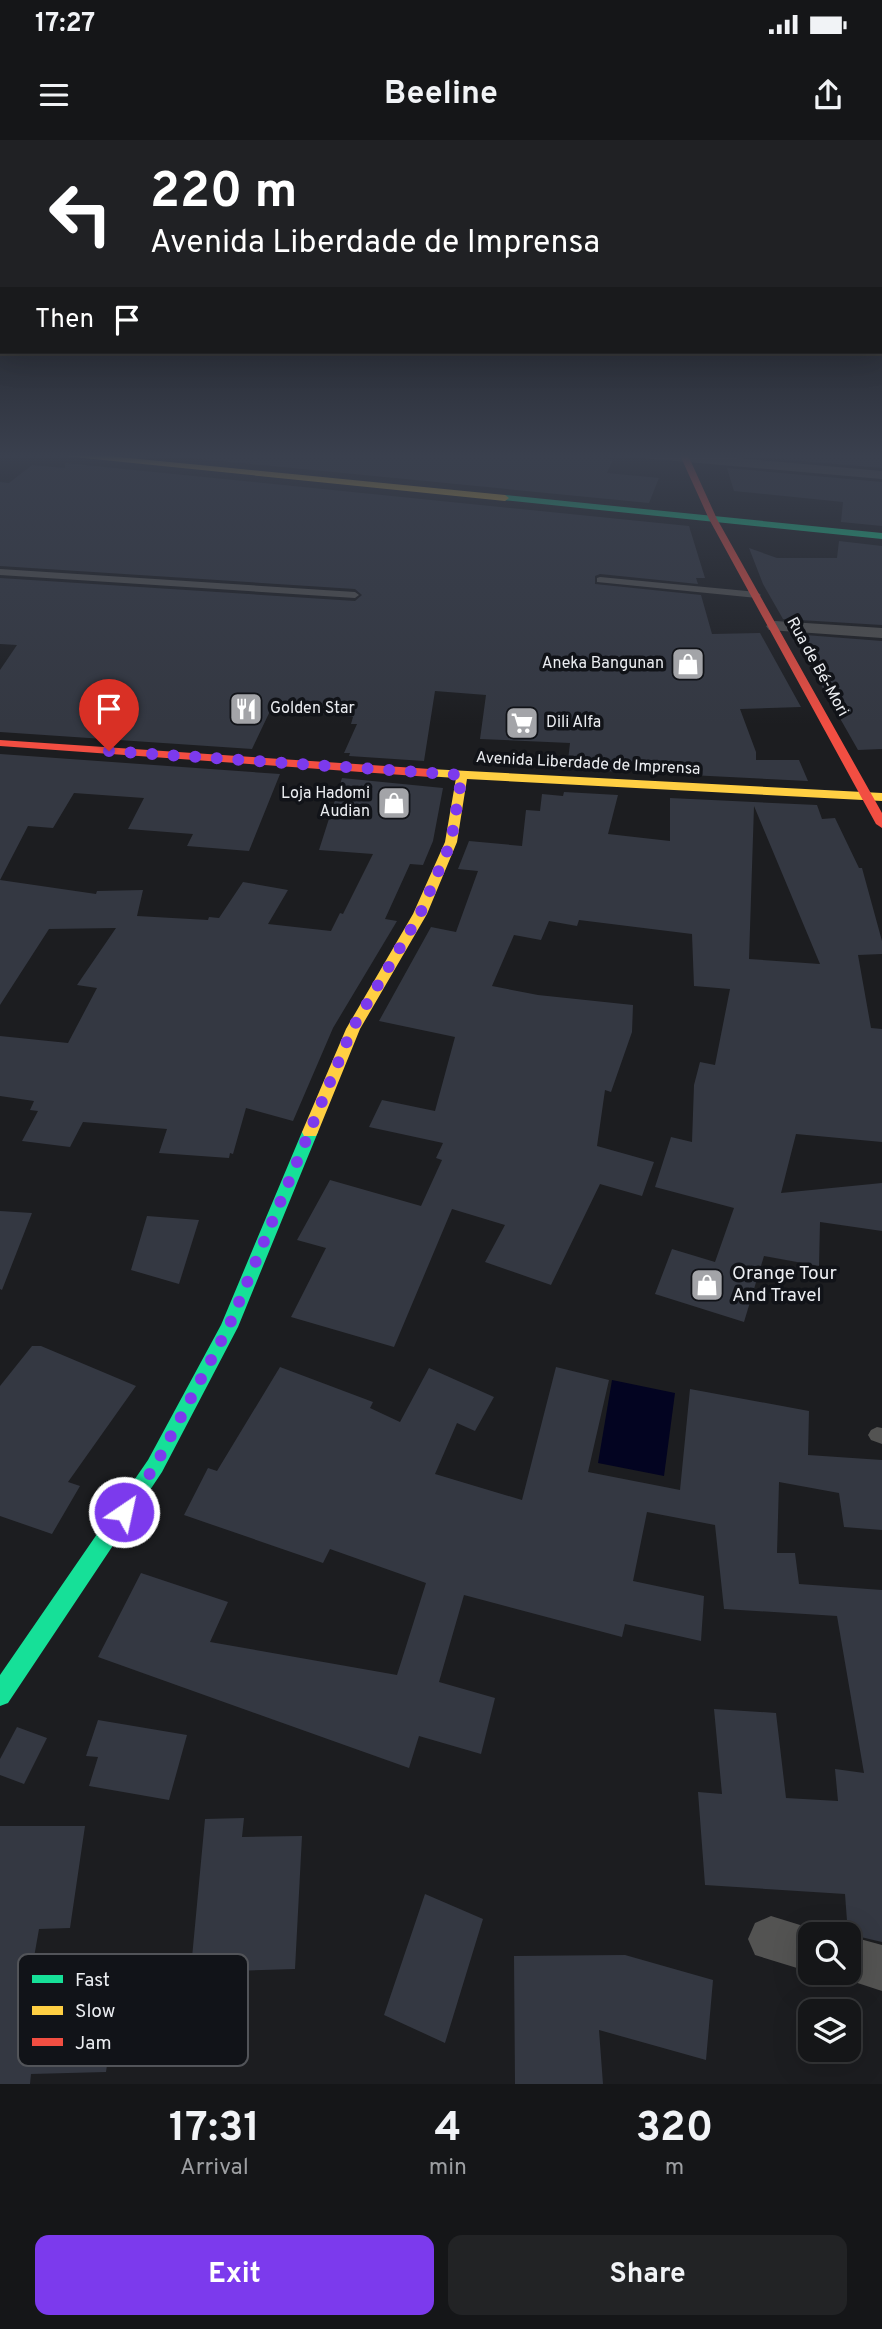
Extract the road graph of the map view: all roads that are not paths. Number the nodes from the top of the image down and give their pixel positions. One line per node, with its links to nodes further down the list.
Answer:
1 (727, 544): 5 (main road, Rua de Bé-Mori)
2 (0, 572): 4 (lane)
3 (600, 580): 5 (lane)
4 (355, 595)
5 (757, 596): 6 (main road, Rua de Bé-Mori)
6 (775, 626): 7 (street); 10 (main road, Rua de Bé-Mori)
7 (882, 633)
8 (0, 743): 9 (main road, Avenida Liberdade de Imprensa)
9 (462, 775): 10 (main road, Avenida Liberdade de Imprensa); 12 (main road)
10 (875, 796): 11 (main road, Rua de Bé-Mori)
11 (882, 824)
12 (0, 1695)
13 (861, 1962): 14 (street)
14 (882, 1968)

